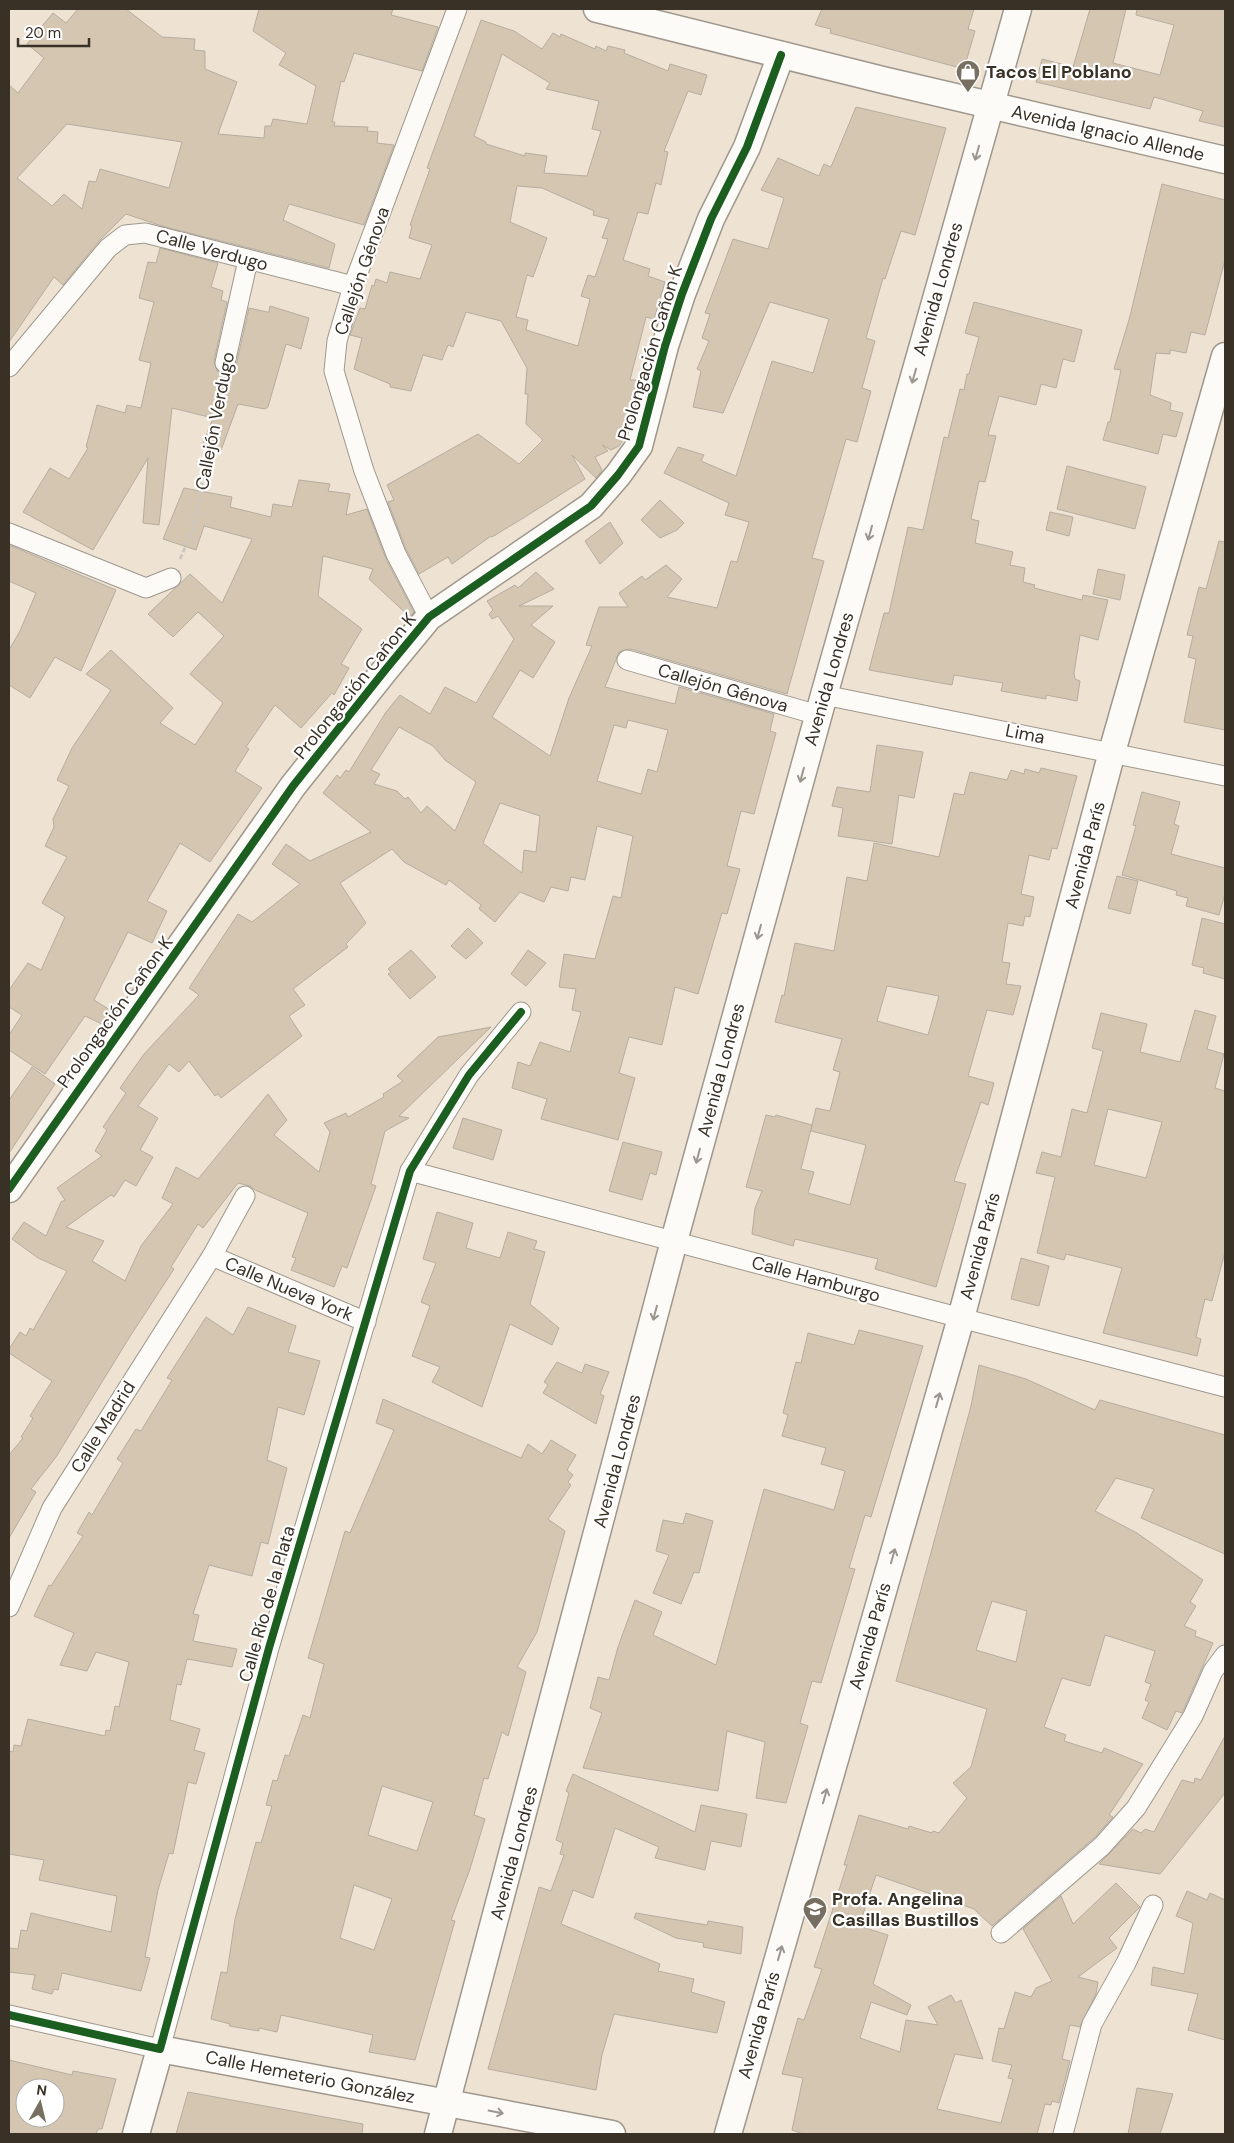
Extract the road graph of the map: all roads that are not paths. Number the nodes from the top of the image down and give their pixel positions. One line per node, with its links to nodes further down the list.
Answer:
1 (457, 9): 8 (street, Callejón Génova)
2 (597, 9): 4 (main road, Avenida Ignacio Allende)
3 (1018, 9): 5 (main road, Avenida Londres)
4 (781, 55): 5 (main road, Avenida Ignacio Allende); 14 (main road, Prolongación Cañon K)
5 (990, 106): 6 (main road, Avenida Ignacio Allende); 16 (main road, Avenida Londres, one-way to 16)
6 (1225, 160)
7 (248, 260): 8 (street, Calle Verdugo); 10 (street, Callejón Verdugo); 11 (street, Calle Verdugo)
8 (353, 286): 14 (street, Callejón Génova)
9 (1225, 356): 17 (main road, Avenida París)
10 (225, 363)
11 (9, 367)
12 (9, 533): 13 (street)
13 (171, 578)
14 (429, 618): 21 (main road, Prolongación Cañon K)
15 (627, 660): 16 (street, Callejón Génova)
16 (821, 705): 17 (street, Lima); 23 (main road, Avenida Londres, one-way to 23)
17 (1112, 752): 18 (street, Lima); 25 (main road, Avenida París)
18 (1225, 776)
19 (521, 1012): 20 (street, Calle Río de la Plata)
20 (410, 1170): 23 (street, Calle Hamburgo); 26 (street, Calle Río de la Plata)
21 (9, 1189)
22 (245, 1196): 24 (street, Calle Madrid)
23 (674, 1241): 25 (street, Calle Hamburgo); 34 (main road, Avenida Londres, one-way to 34)
24 (212, 1256): 26 (street, Calle Nueva York); 28 (street, Calle Madrid)
25 (961, 1318): 27 (street, Calle Hamburgo); 38 (main road, Avenida París, one-way to 25)
26 (366, 1322): 33 (street, Calle Río de la Plata)
27 (1224, 1384)
28 (9, 1606)
29 (1225, 1655): 31 (street)
30 (1153, 1905): 39 (street)
31 (1001, 1933)
32 (9, 2015): 33 (street, Calle Hemeterio González)
33 (160, 2049): 34 (main road, Calle Hemeterio González); 35 (main road, Calle Río de la Plata)
34 (448, 2104): 36 (main road, Avenida Londres); 37 (main road, Calle Hemeterio González, one-way to 37)
35 (136, 2134)
36 (438, 2134)
37 (612, 2134)
38 (728, 2134)
39 (1063, 2134)

